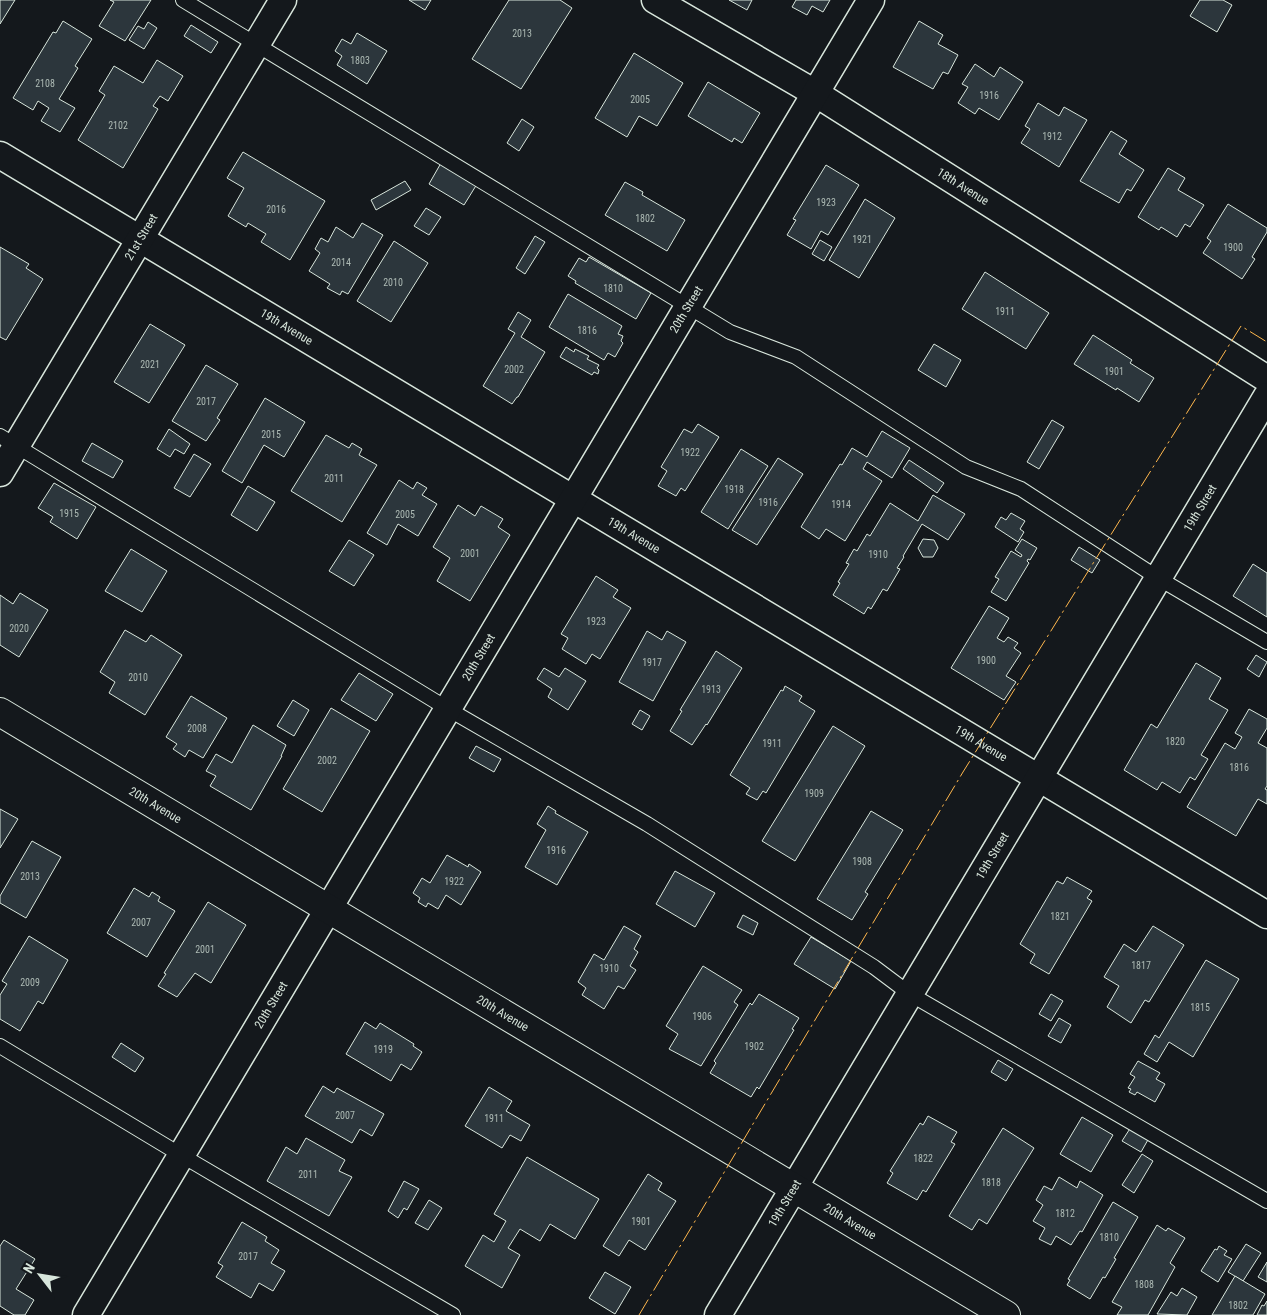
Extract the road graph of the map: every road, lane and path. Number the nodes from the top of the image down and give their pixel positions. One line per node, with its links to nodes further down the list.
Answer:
1 (184, 0): 5 (lane)
2 (283, 0): 5 (street, 21st Street)
3 (655, 0): 6 (street, 18th Avenue)
4 (863, 3): 6 (street, 20th Street)
5 (256, 45): 8 (street, 21st Street); 9 (lane)
6 (815, 94): 9 (street, 20th Street); 10 (street, 18th Avenue)
7 (0, 156): 8 (street, 19th Avenue)
8 (140, 240): 12 (street, 21st Street); 14 (street, 19th Avenue)
9 (688, 307): 14 (street, 20th Street); 15 (lane)
10 (1267, 379)
11 (1267, 396): 15 (street, 19th Street)
12 (8, 441): 13 (street, 21st Street); 17 (lane)
13 (0, 473)
14 (573, 499): 17 (street, 20th Street); 19 (street, 19th Avenue)
15 (1158, 578): 16 (lane); 19 (street, 19th Street)
16 (1267, 642)
17 (448, 709): 20 (street, 20th Street); 22 (lane)
18 (0, 712): 20 (street, 20th Avenue)
19 (1039, 778): 21 (street, 19th Avenue); 22 (street, 19th Street)
20 (328, 909): 24 (street, 20th Street); 25 (street, 20th Avenue)
21 (1267, 915)
22 (910, 994): 25 (street, 19th Street); 26 (lane)
23 (0, 1046): 24 (lane)
24 (181, 1155): 27 (street, 20th Street); 28 (lane)
25 (794, 1188): 29 (street, 19th Street); 30 (street, 20th Avenue)
26 (1267, 1201)
27 (86, 1315)
28 (453, 1315)
29 (718, 1315)
30 (1006, 1315)

